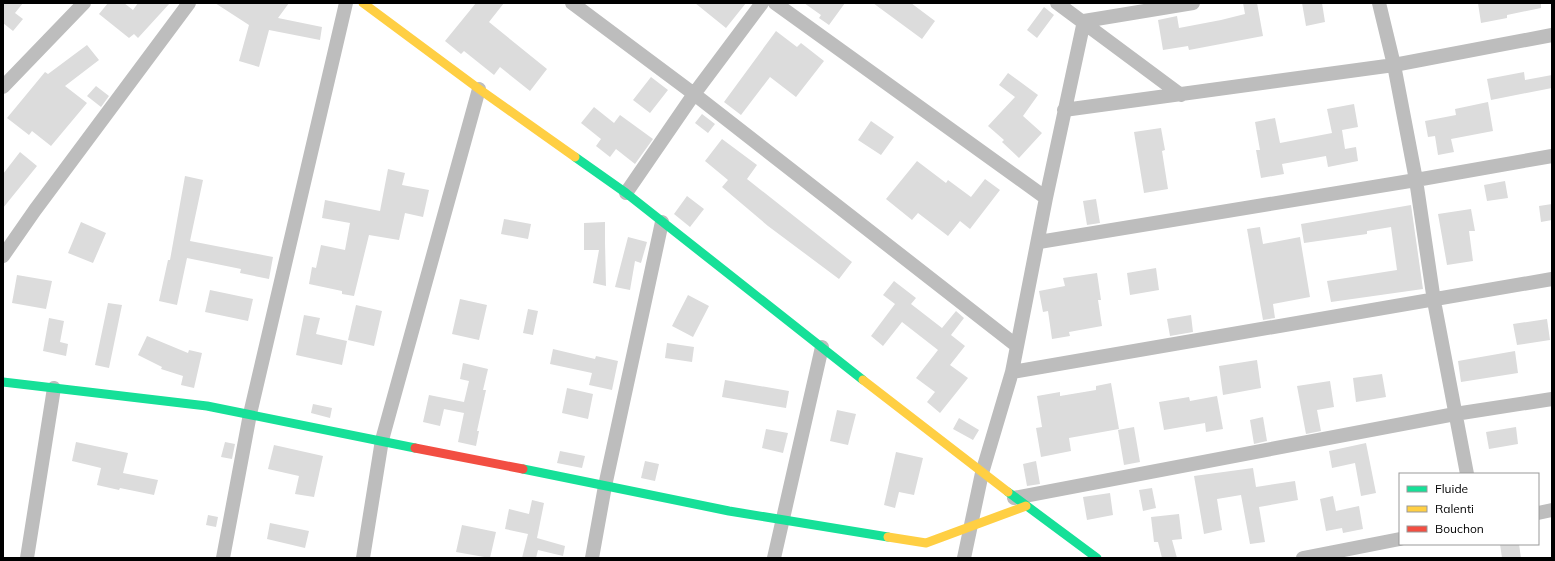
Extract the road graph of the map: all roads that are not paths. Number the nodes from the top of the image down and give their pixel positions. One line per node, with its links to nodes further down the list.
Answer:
1 (84, 3): 14 (street)
2 (189, 3): 25 (street)
3 (346, 3): 34 (street)
4 (363, 3): 15 (street)
5 (572, 3): 16 (street)
6 (762, 3): 16 (street)
7 (775, 3): 22 (street)
8 (1057, 3): 11 (street)
9 (1193, 3): 11 (street)
10 (1379, 3): 13 (street)
11 (1084, 21): 17 (street); 18 (street)
12 (1552, 34): 13 (street)
13 (1394, 65): 17 (street); 20 (street)
14 (3, 87)
15 (479, 89): 21 (street); 36 (street)
16 (694, 94): 21 (street); 28 (street)
17 (1181, 95): 18 (street)
18 (1064, 110): 22 (street)
19 (1552, 156): 20 (street)
20 (1416, 180): 24 (street); 27 (street)
21 (626, 193): 23 (street)
22 (1046, 198): 24 (street)
23 (662, 222): 29 (street); 39 (street)
24 (1039, 242): 28 (street)
25 (3, 256)
26 (1552, 279): 27 (street)
27 (1434, 301): 30 (street); 35 (street)
28 (1017, 346): 30 (street)
29 (822, 347): 37 (street); 43 (street)
30 (1012, 372): 37 (street)
31 (3, 382): 32 (street)
32 (54, 388): 34 (street); 46 (street)
33 (1552, 399): 35 (street)
34 (250, 414): 36 (street); 47 (street)
35 (1455, 414): 38 (street); 40 (street)
36 (382, 440): 39 (street); 48 (street)
37 (982, 473): 40 (street); 44 (street)
38 (1467, 473)
39 (605, 486): 43 (street); 49 (street)
40 (1020, 502): 44 (street); 52 (street)
41 (1552, 510): 42 (street)
42 (1539, 513)
43 (782, 520): 44 (street); 50 (street)
44 (971, 526): 51 (street)
45 (1399, 539): 53 (street)
46 (27, 558)
47 (224, 558)
48 (363, 558)
49 (592, 558)
50 (774, 558)
51 (964, 558)
52 (1097, 558)
53 (1303, 558)

